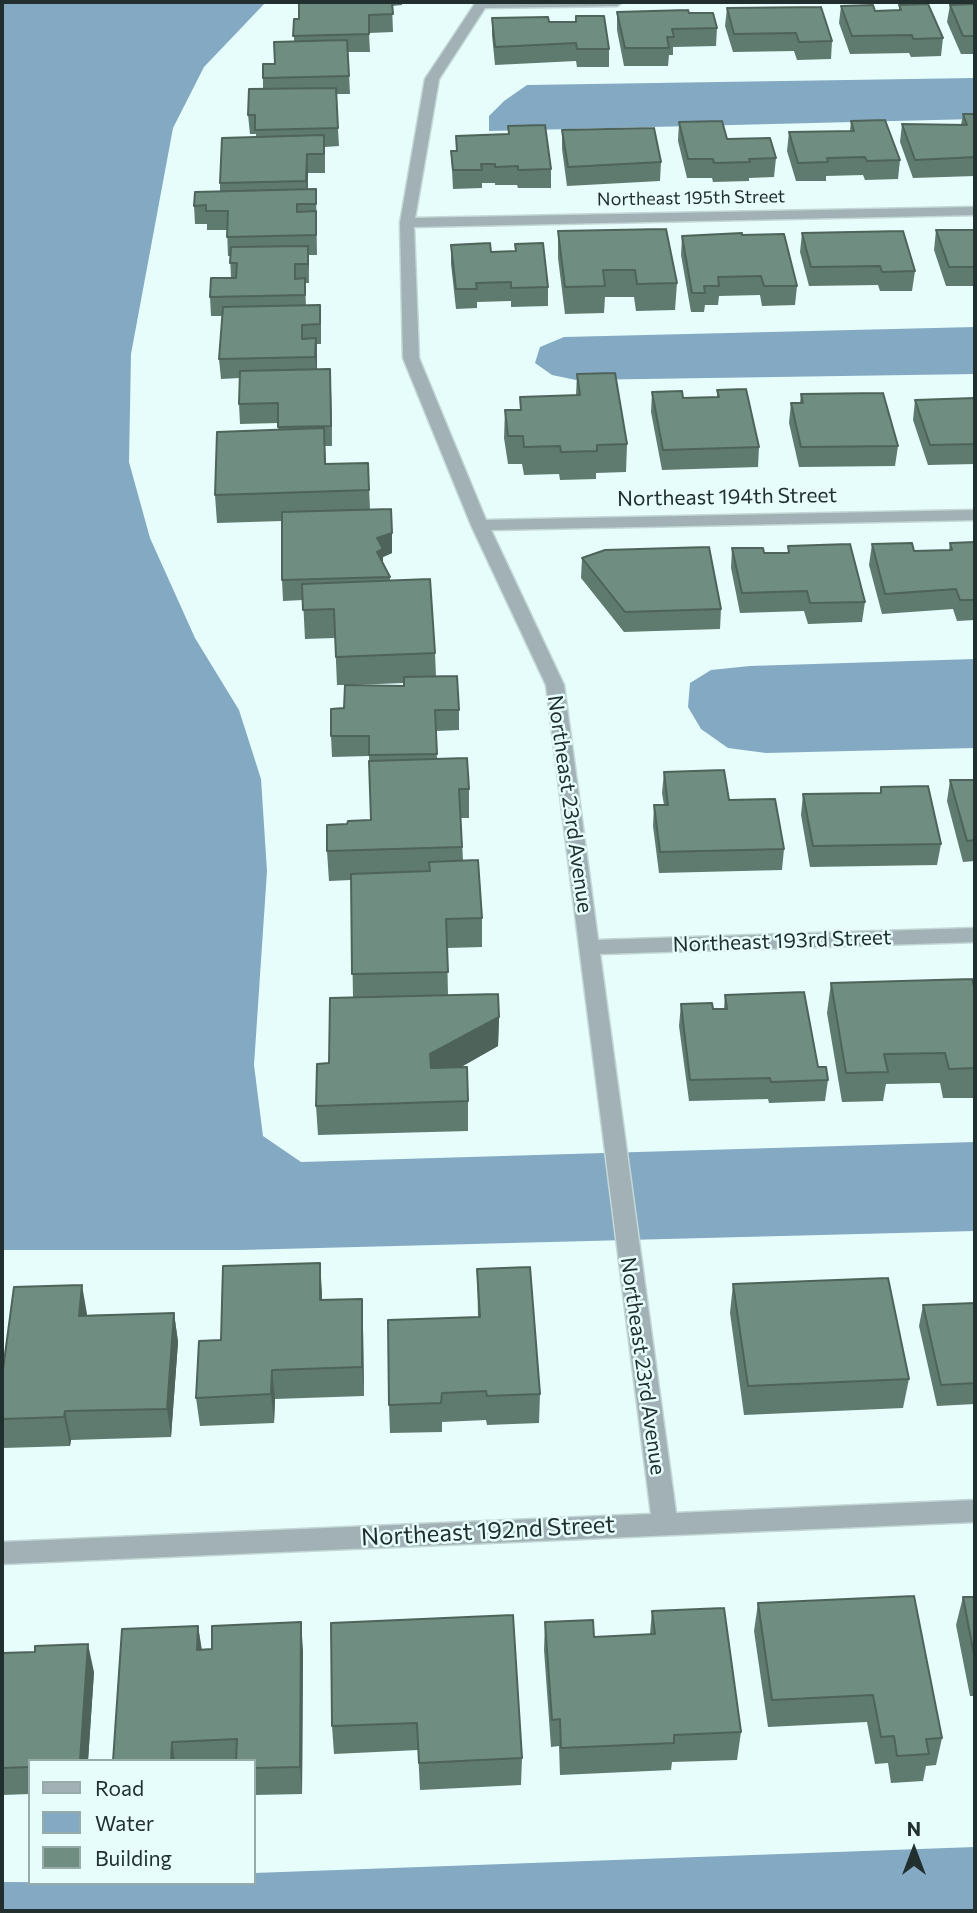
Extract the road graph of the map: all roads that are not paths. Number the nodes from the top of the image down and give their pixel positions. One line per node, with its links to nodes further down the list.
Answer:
1 (617, 2): 2 (street)
2 (482, 3): 4 (street, Northeast 23rd Avenue)
3 (975, 211): 4 (street, Northeast 195th Street)
4 (407, 223): 6 (street, Northeast 23rd Avenue)
5 (975, 515): 6 (street, Northeast 194th Street)
6 (480, 525): 8 (street, Northeast 23rd Avenue)
7 (975, 935): 8 (street, Northeast 193rd Street)
8 (590, 947): 10 (street, Northeast 23rd Avenue)
9 (975, 1511): 10 (street, Northeast 192nd Street)
10 (665, 1523): 11 (street, Northeast 192nd Street)
11 (2, 1553)

